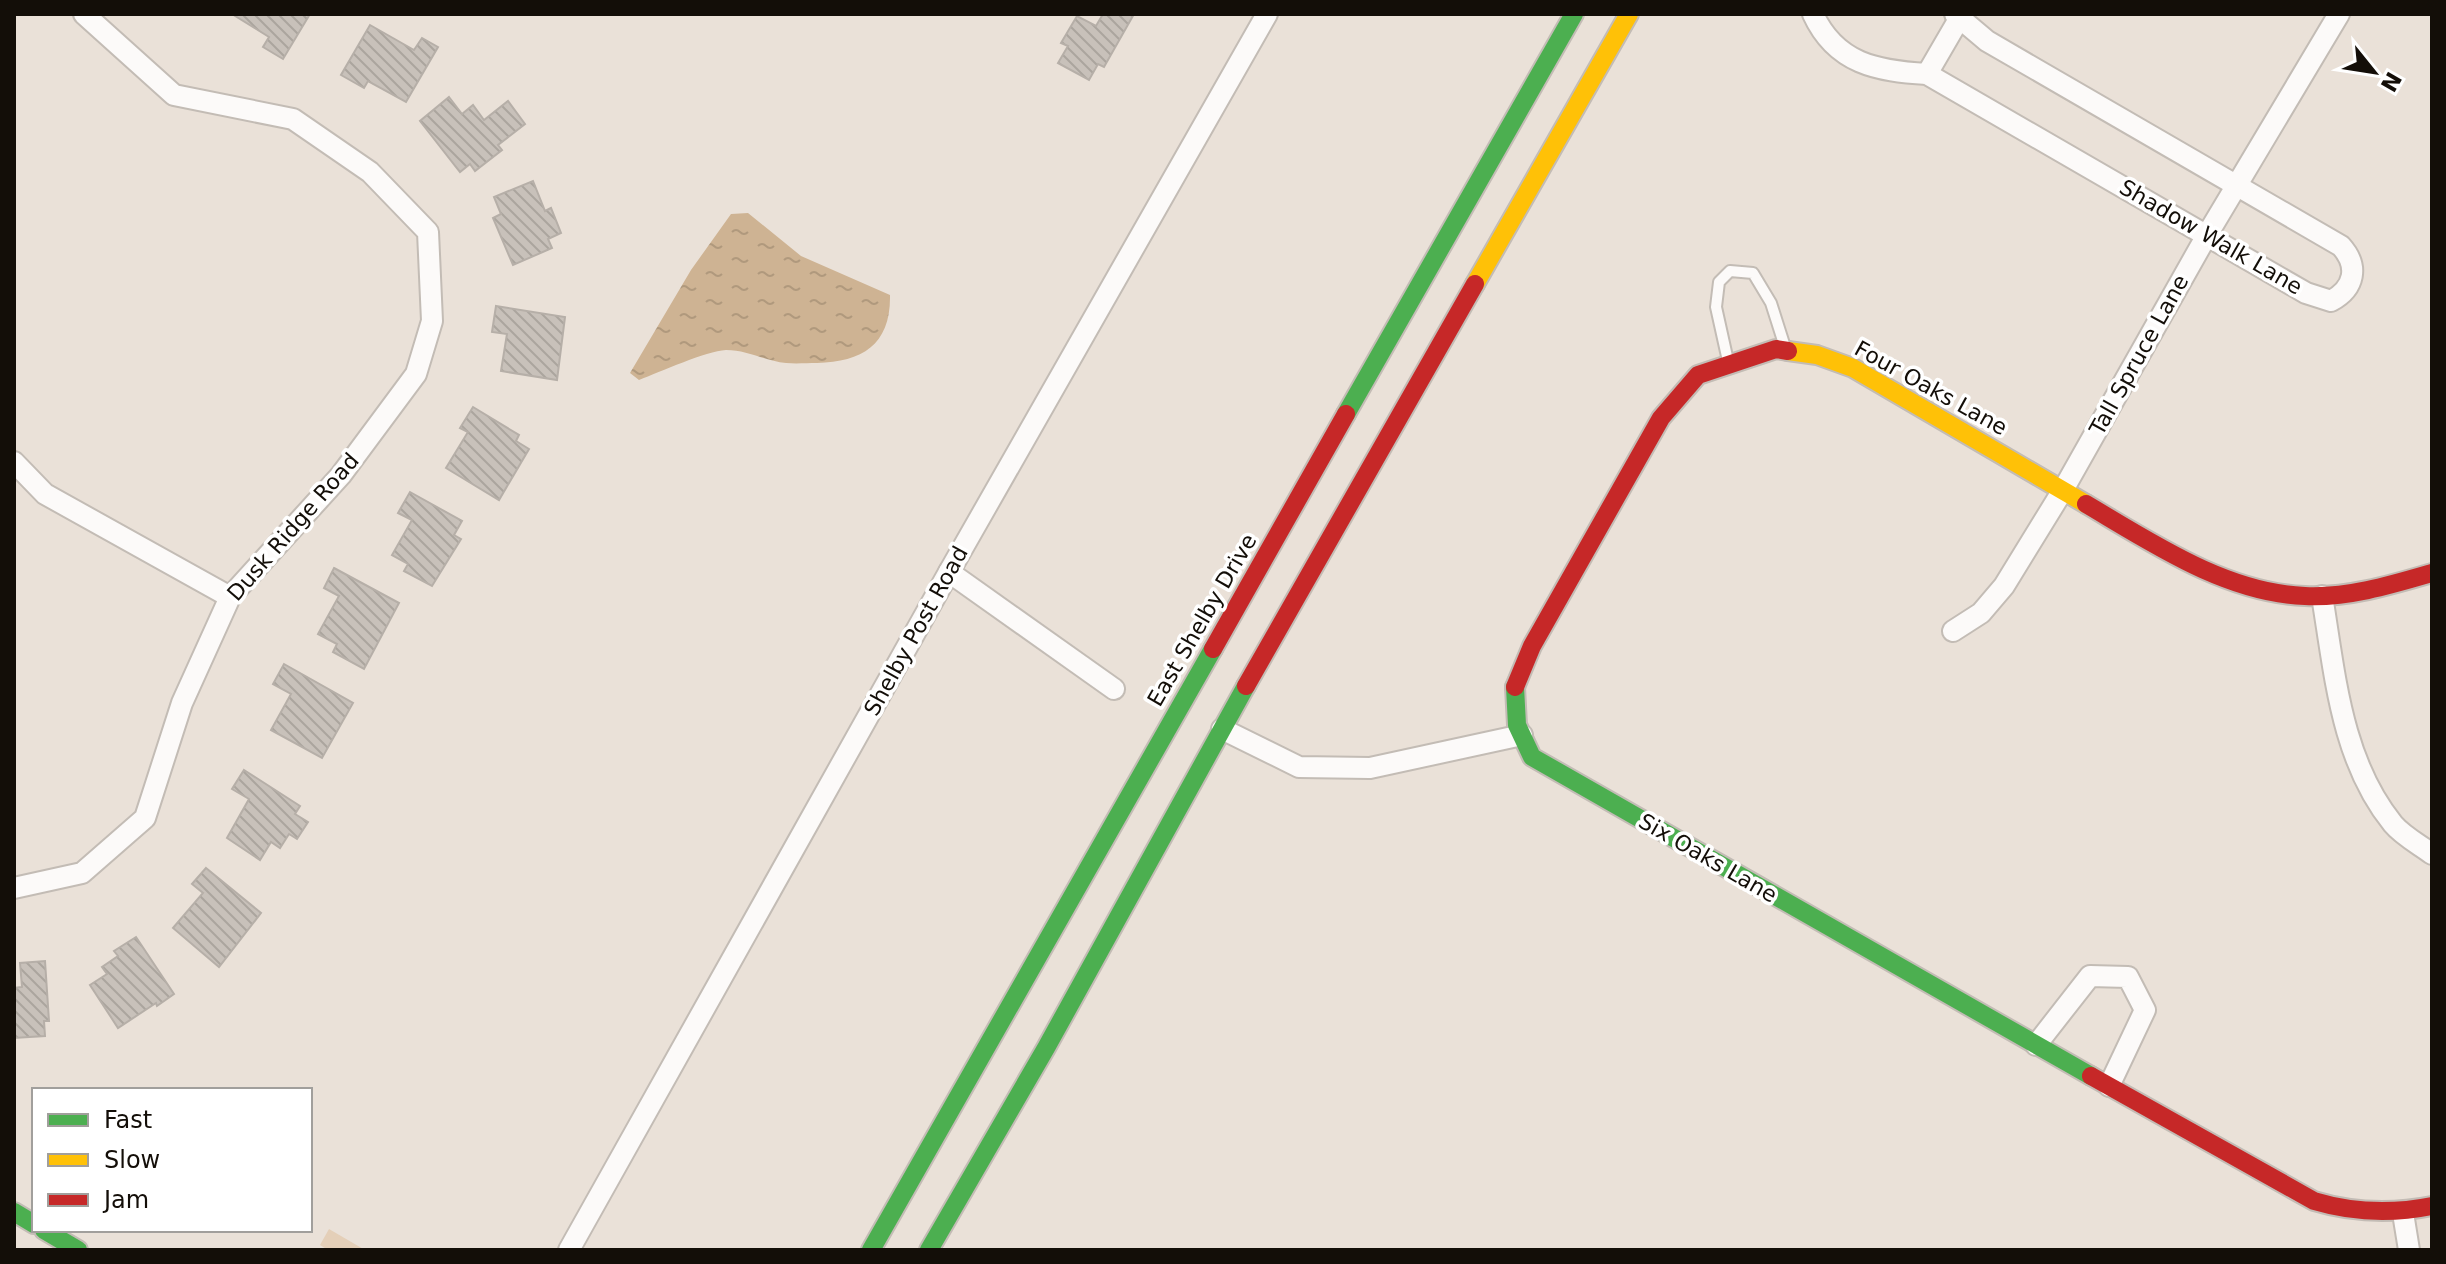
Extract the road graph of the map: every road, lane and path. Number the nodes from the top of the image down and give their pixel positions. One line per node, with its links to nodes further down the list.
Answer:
1 (84, 14): 19 (street, Dusk Ridge Road)
2 (1267, 14): 15 (street, Shelby Post Road)
3 (1574, 14): 35 (main road, East Shelby Drive)
4 (1629, 14): 22 (main road)
5 (1813, 14): 8 (street, Shadow Walk Lane)
6 (2339, 14): 9 (street, Tall Spruce Lane)
7 (1957, 16): 8 (street); 9 (street, Shadow Walk Lane)
8 (1927, 74): 10 (street, Shadow Walk Lane)
9 (2237, 184): 10 (street, Tall Spruce Lane); 10 (street, Shadow Walk Lane)
10 (2207, 235): 14 (street, Tall Spruce Lane)
11 (1786, 349): 12 (main road, Four Oaks Lane); 12 (lane); 14 (main road, Four Oaks Lane)
12 (1729, 364): 17 (main road, Four Oaks Lane)
13 (14, 462): 19 (street)
14 (2063, 490): 18 (main road, Four Oaks Lane); 20 (street, Tall Spruce Lane)
15 (949, 572): 21 (street); 34 (street, Shelby Post Road)
16 (2432, 573): 18 (main road, Four Oaks Lane)
17 (1561, 596): 23 (main road, Six Oaks Lane)
18 (2322, 596): 24 (street)
19 (230, 597): 25 (street, Dusk Ridge Road)
20 (1953, 631)
21 (1114, 689)
22 (1222, 729): 23 (street); 36 (main road)
23 (1522, 735): 26 (main road, Six Oaks Lane)
24 (2432, 854)
25 (14, 888)
26 (2036, 1045): 27 (main road, Six Oaks Lane); 27 (street)
27 (2109, 1086): 30 (main road, Six Oaks Lane)
28 (2432, 1206): 30 (main road, Six Oaks Lane)
29 (14, 1212): 31 (main road)
30 (2403, 1213): 37 (street)
31 (32, 1223)
32 (47, 1232): 33 (main road)
33 (78, 1250)
34 (569, 1250)
35 (871, 1250)
36 (929, 1250)
37 (2409, 1250)

